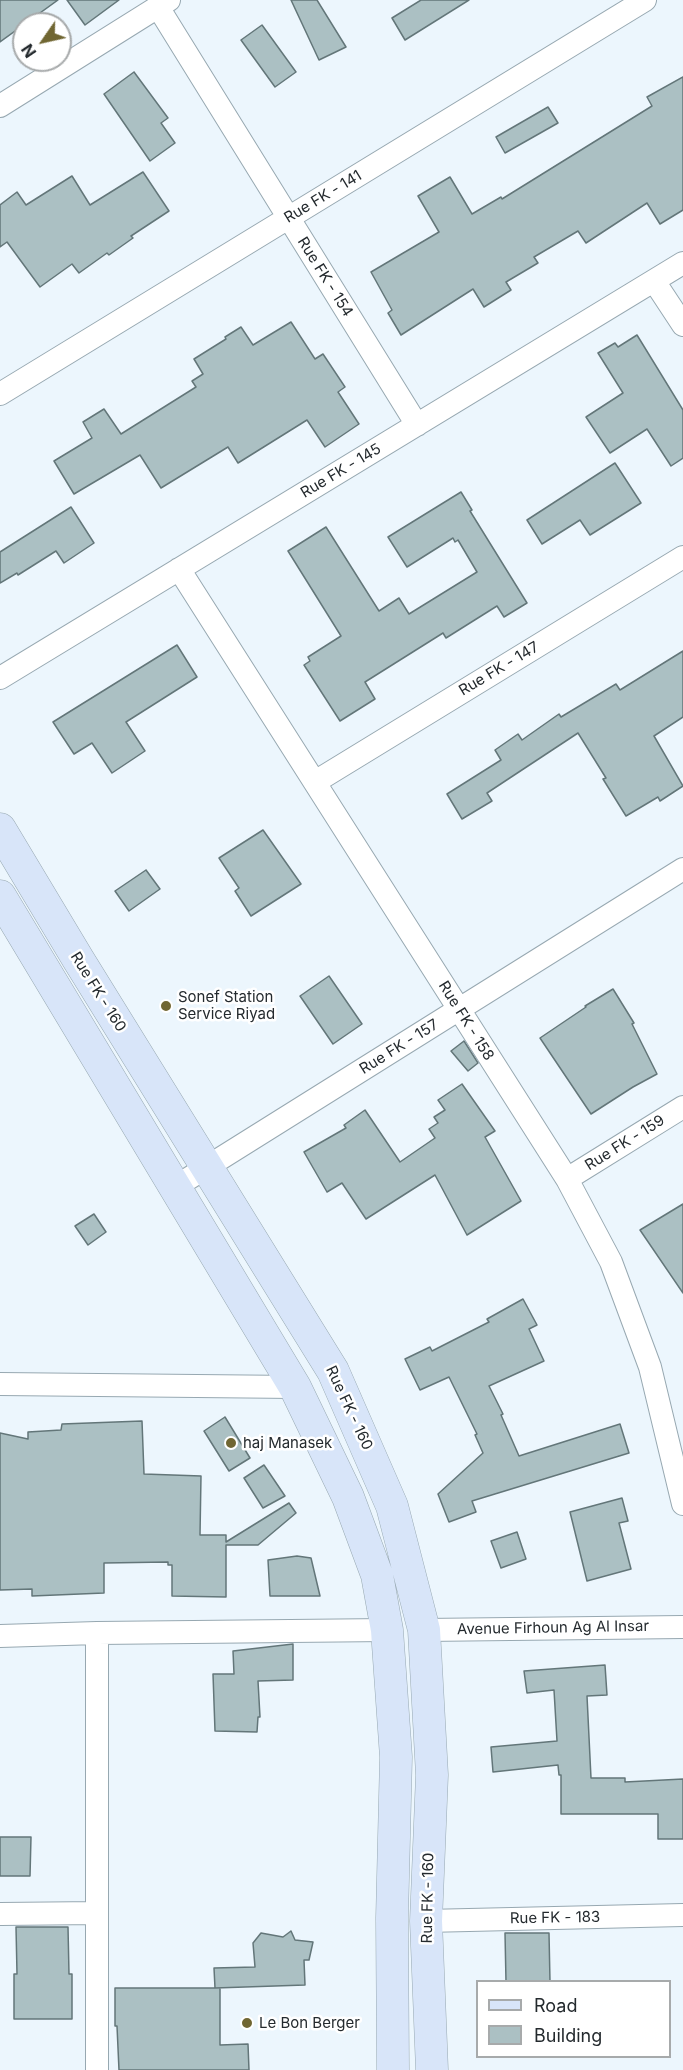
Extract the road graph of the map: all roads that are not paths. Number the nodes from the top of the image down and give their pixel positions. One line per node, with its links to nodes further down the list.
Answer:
1 (645, 0): 4 (street, Rue FK - 141)
2 (164, 4): 3 (street); 4 (street, Rue FK - 154)
3 (0, 106)
4 (289, 218): 8 (street, Rue FK - 141); 9 (street, Rue FK - 154)
5 (683, 263): 6 (street, Rue FK - 145)
6 (654, 281): 7 (street); 9 (street, Rue FK - 145)
7 (683, 325)
8 (0, 394)
9 (417, 425): 11 (street, Rue FK - 145)
10 (683, 557): 13 (street, Rue FK - 147)
11 (179, 569): 12 (street, Rue FK - 145); 13 (street, Rue FK - 158)
12 (0, 678)
13 (315, 782): 17 (street, Rue FK - 158)
14 (0, 830): 19 (main road, Rue FK - 160)
15 (683, 869): 17 (street, Rue FK - 157)
16 (0, 896): 21 (main road)
17 (459, 1010): 19 (street, Rue FK - 157); 20 (street, Rue FK - 158)
18 (683, 1107): 20 (street, Rue FK - 159)
19 (207, 1167): 21 (street, Rue FK - 157); 25 (main road, Rue FK - 160)
20 (567, 1179): 24 (street, Rue FK - 158)
21 (176, 1187): 23 (main road)
22 (0, 1384): 23 (street)
23 (295, 1388): 26 (main road)
24 (683, 1504)
25 (410, 1570): 26 (main road); 29 (main road, Rue FK - 160)
26 (377, 1575): 28 (main road)
27 (683, 1627): 29 (street, Avenue Firhoun Ag Al Insar)
28 (387, 1630): 30 (street); 37 (main road)
29 (424, 1630): 35 (main road, Rue FK - 160)
30 (97, 1633): 31 (street); 32 (street)
31 (0, 1636)
32 (97, 1913): 33 (street); 36 (street)
33 (0, 1914)
34 (683, 1915): 35 (street, Rue FK - 183)
35 (426, 1921): 38 (main road, Rue FK - 160)
36 (97, 2070)
37 (393, 2070)
38 (432, 2070)

